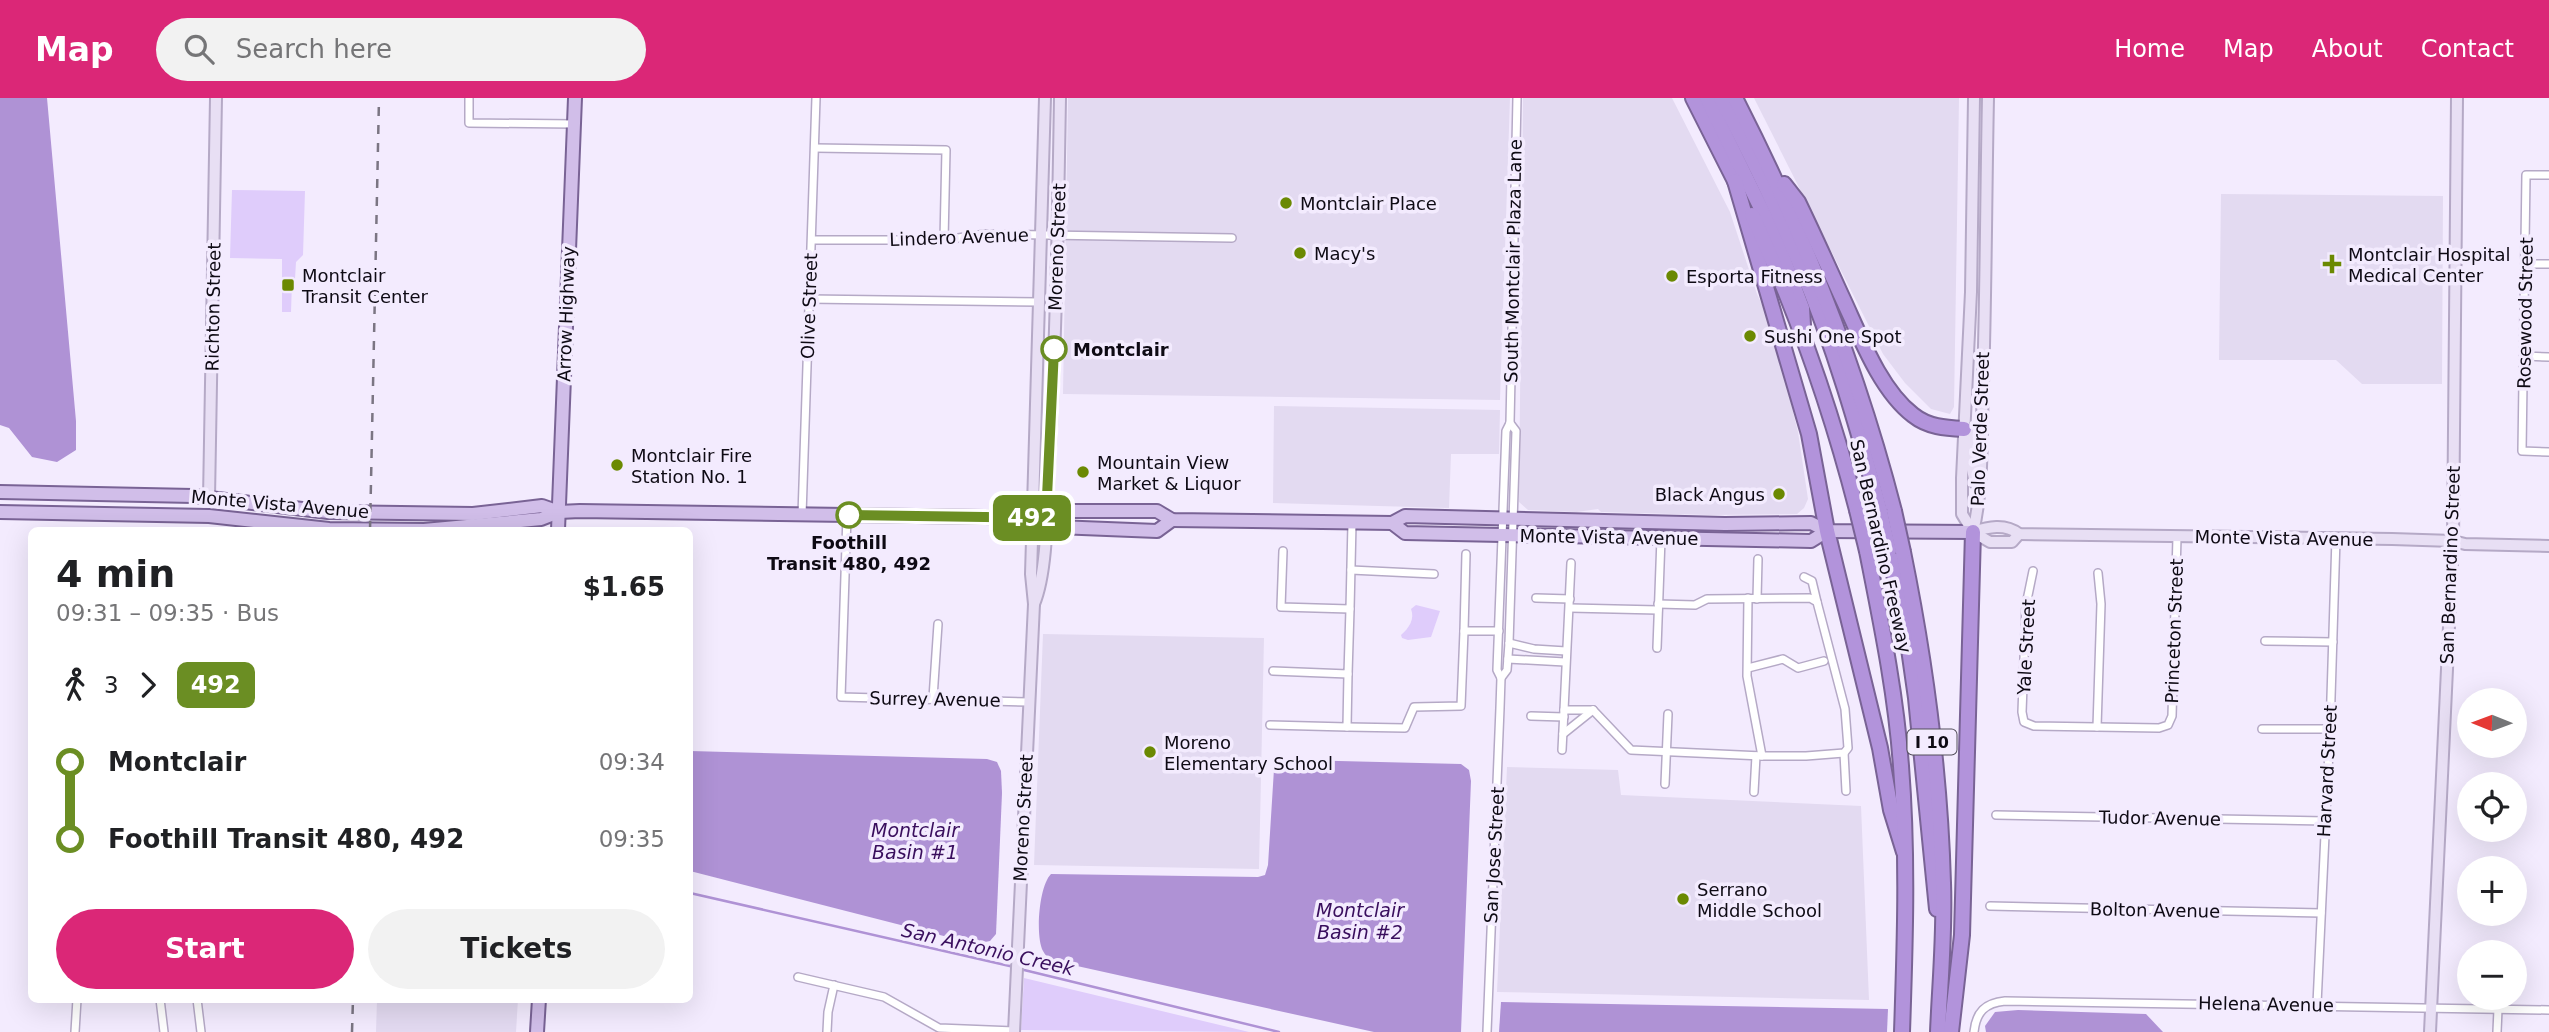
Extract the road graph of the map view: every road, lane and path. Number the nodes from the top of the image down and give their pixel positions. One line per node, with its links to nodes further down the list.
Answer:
1 (216, 98): 35 (street, Richton Street)
2 (469, 98): 15 (street)
3 (575, 98): 15 (main road, Arrow Highway)
4 (816, 98): 16 (street, Olive Street)
5 (1045, 98): 20 (street, Moreno Street)
6 (1060, 98): 21 (street, Moreno Street)
7 (1517, 98): 44 (street, South Montclair Plaza Lane)
8 (1693, 98): 19 (highway, San Bernardino Freeway / I 10)
9 (1707, 98): 29 (highway)
10 (1721, 98): 37 (highway)
11 (1735, 98): 17 (highway, San Bernardino Freeway / I 10)
12 (1974, 98): 32 (street, Palo Verde Street)
13 (1988, 98): 36 (street, Palo Verde Street)
14 (2458, 98): 57 (street, San Bernardino Street)
15 (574, 124): 39 (main road, Arrow Highway)
16 (815, 148): 23 (street, Olive Street); 24 (street)
17 (1770, 166): 32 (highway); 37 (highway, San Bernardino Freeway / I 10)
18 (2549, 175): 25 (street, Rosewood Street)
19 (1735, 181): 29 (highway, San Bernardino Freeway / I 10); 51 (highway)
20 (1042, 234): 21 (street, Lindero Avenue); 24 (street, Lindero Avenue); 28 (street, Moreno Street)
21 (1058, 234): 22 (street, Lindero Avenue); 43 (street, Moreno Street)
22 (1232, 238)
23 (812, 240): 24 (street, Lindero Avenue); 27 (street, Olive Street)
24 (944, 240)
25 (2526, 264): 26 (street); 30 (street, Rosewood Street)
26 (2549, 264)
27 (808, 299): 28 (street); 40 (street, Olive Street)
28 (1040, 302): 43 (street, Moreno Street)
29 (1805, 344): 112 (highway, San Bernardino Freeway / I 10, bridge)
30 (2524, 356): 31 (street); 33 (street, Rosewood Street)
31 (2549, 357)
32 (1964, 429): 36 (street); 52 (street, Palo Verde Street)
33 (2549, 452)
34 (0, 492): 35 (main road, Monte Vista Avenue)
35 (209, 498): 39 (main road, Monte Vista Avenue); 42 (street, Richton Street)
36 (1978, 498): 52 (street, Palo Verde Street)
37 (1887, 511): 137 (highway, San Bernardino Freeway / I 10, bridge)
38 (0, 512): 42 (main road, Monte Vista Avenue)
39 (559, 512): 40 (main road, Monte Vista Avenue); 49 (main road, Monte Vista Avenue); 50 (main road, Arrow Highway)
40 (802, 514): 41 (main road, Monte Vista Avenue)
41 (848, 515): 43 (main road, Monte Vista Avenue); 91 (street, Surrey Avenue)
42 (209, 516): 48 (main road, Monte Vista Avenue)
43 (1039, 518): 45 (main road, Monte Vista Avenue); 45 (main road, Monte Vista Avenue); 92 (street, Moreno Street)
44 (1508, 519): 47 (main road, Monte Vista Avenue); 51 (main road, Monte Vista Avenue); 53 (street, South Montclair Plaza Lane)
45 (1172, 520): 46 (main road, Monte Vista Avenue)
46 (1352, 523): 47 (main road, Monte Vista Avenue); 63 (street)
47 (1392, 523): 53 (main road, Monte Vista Avenue)
48 (311, 527)
49 (456, 527)
50 (558, 527)
51 (1826, 531): 52 (main road, Monte Vista Avenue); 55 (main road, Monte Vista Avenue); 112 (highway)
52 (1973, 532): 54 (street, Monte Vista Avenue); 138 (highway)
53 (1508, 535): 55 (main road, Monte Vista Avenue); 78 (street, San Jose Street); 81 (street, San Jose Street)
54 (2177, 537): 56 (street, Monte Vista Avenue); 99 (street, Princeton Street)
55 (1661, 538): 73 (street)
56 (2336, 538): 57 (street, Monte Vista Avenue); 80 (street, Harvard Street)
57 (2453, 541): 58 (street, Monte Vista Avenue); 122 (street, San Bernardino Street)
58 (2549, 546)
59 (1283, 551): 75 (street)
60 (1466, 554): 77 (street)
61 (1758, 559): 70 (street)
62 (1572, 563): 71 (street)
63 (1351, 570): 66 (street); 75 (street)
64 (2032, 571): 99 (street, Yale Street)
65 (2098, 573): 99 (street)
66 (1434, 574)
67 (1804, 577): 72 (street)
68 (1536, 598): 71 (street)
69 (1748, 598): 70 (street); 73 (street); 87 (street)
70 (1757, 598): 72 (street)
71 (1570, 599): 74 (street)
72 (1818, 602): 105 (street)
73 (1658, 607): 74 (street); 82 (street)
74 (1570, 608): 83 (street)
75 (1350, 609): 89 (street)
76 (938, 624): 91 (street)
77 (1464, 631): 78 (street); 98 (street)
78 (1499, 631): 90 (street, San Jose Street)
79 (2265, 641): 80 (street)
80 (2333, 642): 101 (street, Harvard Street)
81 (1509, 643): 83 (street); 84 (street, San Jose Street)
82 (1657, 648)
83 (1566, 651): 86 (street)
84 (1508, 659): 86 (street); 90 (street, San Jose Street)
85 (1824, 661): 87 (street)
86 (1565, 662): 94 (street)
87 (1748, 668): 106 (street)
88 (1273, 671): 89 (street)
89 (1348, 674): 98 (street)
90 (1501, 678): 135 (street, San Jose Street)
91 (933, 698): 92 (street, Surrey Avenue)
92 (1028, 702): 134 (street, Moreno Street)
93 (1593, 710): 94 (street); 102 (street); 104 (street)
94 (1564, 713): 96 (street); 102 (street)
95 (1668, 714): 104 (street)
96 (1531, 716)
97 (1270, 725): 98 (street)
98 (1347, 727)
99 (2097, 727)
100 (2262, 729): 101 (street)
101 (2330, 729): 111 (street, Harvard Street)
102 (1563, 734): 103 (street)
103 (1562, 751)
104 (1667, 751): 106 (street); 107 (street)
105 (1846, 751): 106 (street); 108 (street)
106 (1759, 756): 109 (street)
107 (1665, 783)
108 (1846, 791)
109 (1754, 792)
110 (1996, 815): 111 (street, Tudor Avenue)
111 (2325, 821): 114 (street, Harvard Street)
112 (1904, 852): 136 (highway, San Bernardino Freeway / I 10)
113 (1990, 906): 114 (street, Bolton Avenue)
114 (2320, 913): 121 (street, Harvard Street)
115 (798, 977): 116 (street)
116 (834, 985): 127 (street); 132 (street)
117 (77, 1003): 128 (street)
118 (160, 1003): 129 (street)
119 (197, 1003): 130 (street)
120 (539, 1003): 131 (main road)
121 (2317, 1004): 122 (street, Helena Avenue); 139 (street, Helena Avenue)
122 (2430, 1008): 123 (street, Helena Avenue); 140 (street, San Bernardino Street)
123 (2457, 1008)
124 (2498, 1010): 141 (street)
125 (2527, 1010): 126 (street, Helena Avenue)
126 (2549, 1010)
127 (925, 1022): 133 (street); 134 (street)
128 (75, 1032)
129 (164, 1032)
130 (201, 1032)
131 (537, 1032)
132 (827, 1032)
133 (922, 1032)
134 (1014, 1032)
135 (1487, 1032)
136 (1902, 1032)
137 (1938, 1032)
138 (1951, 1032)
139 (1974, 1032)
140 (2430, 1032)
141 (2497, 1032)

